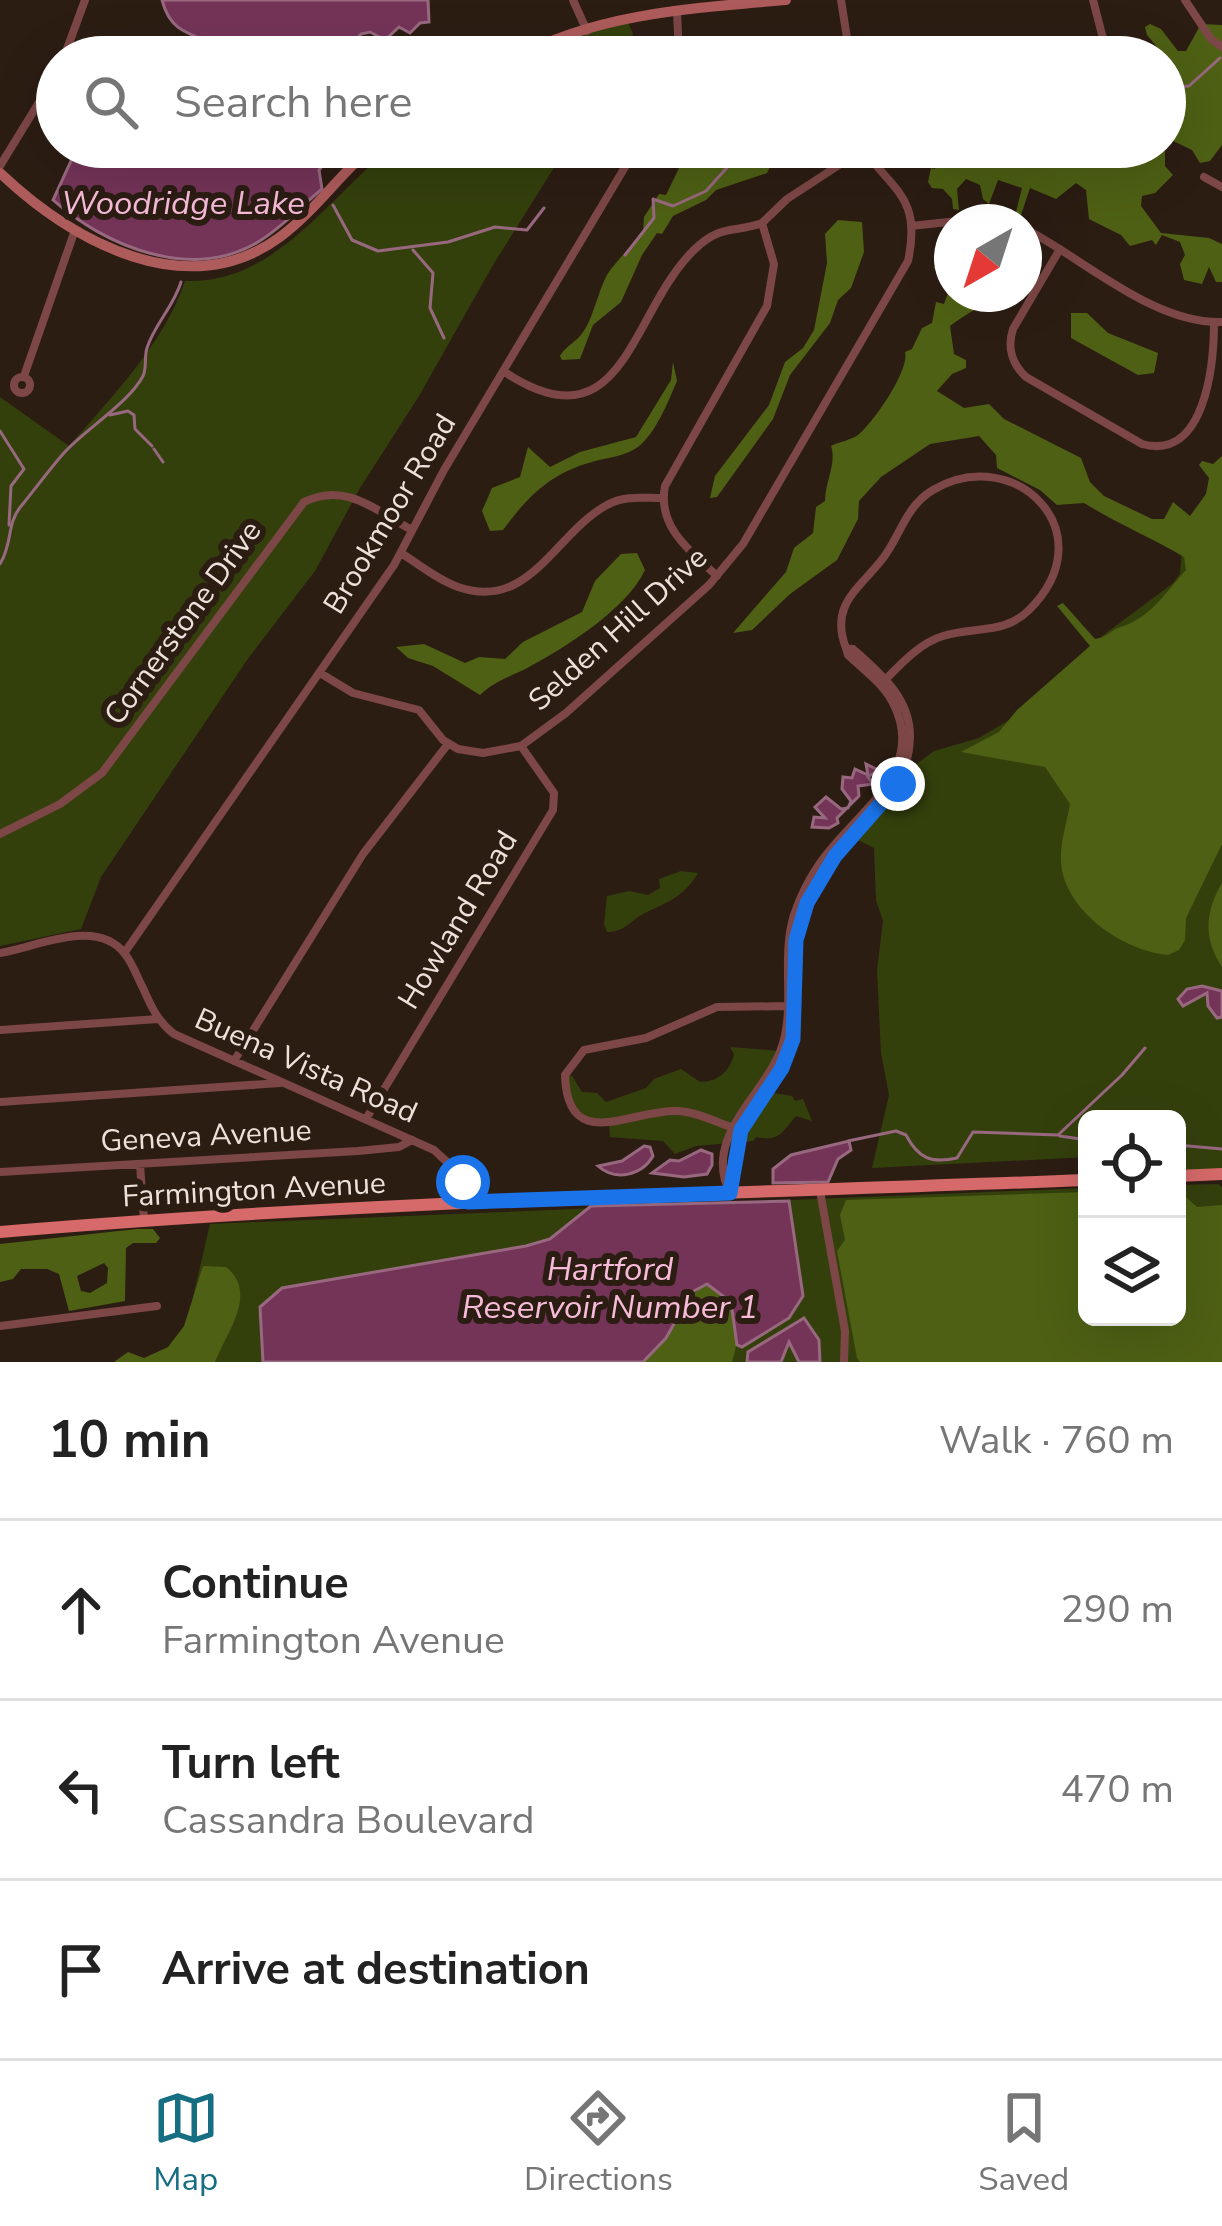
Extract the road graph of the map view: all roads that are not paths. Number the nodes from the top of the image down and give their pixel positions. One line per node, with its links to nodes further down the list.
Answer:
1 (85, 0): 10 (street)
2 (573, 0): 9 (street)
3 (786, 0): 8 (street)
4 (842, 0): 13 (street)
5 (1093, 0): 14 (street)
6 (1185, 0): 15 (street)
7 (662, 6): 8 (street); 9 (street)
8 (676, 9): 12 (street)
9 (587, 31): 11 (street)
10 (72, 36)
11 (569, 36)
12 (678, 36)
13 (847, 36)
14 (1102, 36)
15 (1222, 47)
16 (36, 109): 21 (street)
17 (351, 168): 27 (street)
18 (624, 168): 31 (street, Brookmoor Road)
19 (833, 168): 24 (street)
20 (880, 168): 26 (street)
21 (0, 170): 27 (street)
22 (1204, 177): 23 (street)
23 (1222, 187)
24 (762, 223): 31 (street); 33 (street)
25 (934, 224): 26 (street)
26 (911, 226): 36 (street, Selden Hill Drive)
27 (76, 228): 32 (street)
28 (1042, 238): 29 (street)
29 (1060, 249): 30 (street); 30 (street)
30 (1218, 322)
31 (503, 371): 34 (street, Brookmoor Road)
32 (24, 376)
33 (662, 498): 35 (street); 36 (street)
34 (412, 530): 35 (street, Brookmoor Road); 41 (street, Cornerstone Drive)
35 (401, 553): 37 (street, Brookmoor Road)
36 (717, 576): 40 (street, Selden Hill Drive)
37 (320, 673): 39 (street); 43 (street, Brookmoor Road)
38 (883, 682): 38 (street); 44 (street)
39 (448, 744): 40 (street, Selden Hill Drive); 47 (street)
40 (521, 746): 50 (street, Howland Road)
41 (0, 834)
42 (0, 952): 43 (street)
43 (124, 952): 45 (street, Buena Vista Road)
44 (791, 1006): 51 (street); 51 (street)
45 (158, 1019): 46 (street); 47 (street, Buena Vista Road)
46 (0, 1030)
47 (234, 1061): 48 (street, Buena Vista Road)
48 (284, 1083): 49 (street); 50 (street, Buena Vista Road)
49 (0, 1102)
50 (366, 1120): 52 (street, Buena Vista Road)
51 (736, 1129): 59 (street)
52 (412, 1140): 53 (street, Geneva Avenue); 60 (street, Buena Vista Road)
53 (140, 1164): 54 (street, Geneva Avenue); 61 (street)
54 (0, 1172)
55 (1222, 1174): 56 (main road)
56 (1186, 1176)
57 (1078, 1180): 58 (main road, Farmington Avenue)
58 (820, 1191): 59 (main road, Farmington Avenue); 65 (street)
59 (730, 1193): 60 (main road, Farmington Avenue)
60 (468, 1202): 61 (main road, Farmington Avenue)
61 (144, 1220): 62 (main road, Farmington Avenue)
62 (0, 1232)
63 (158, 1306): 64 (street)
64 (0, 1326)
65 (844, 1362)

